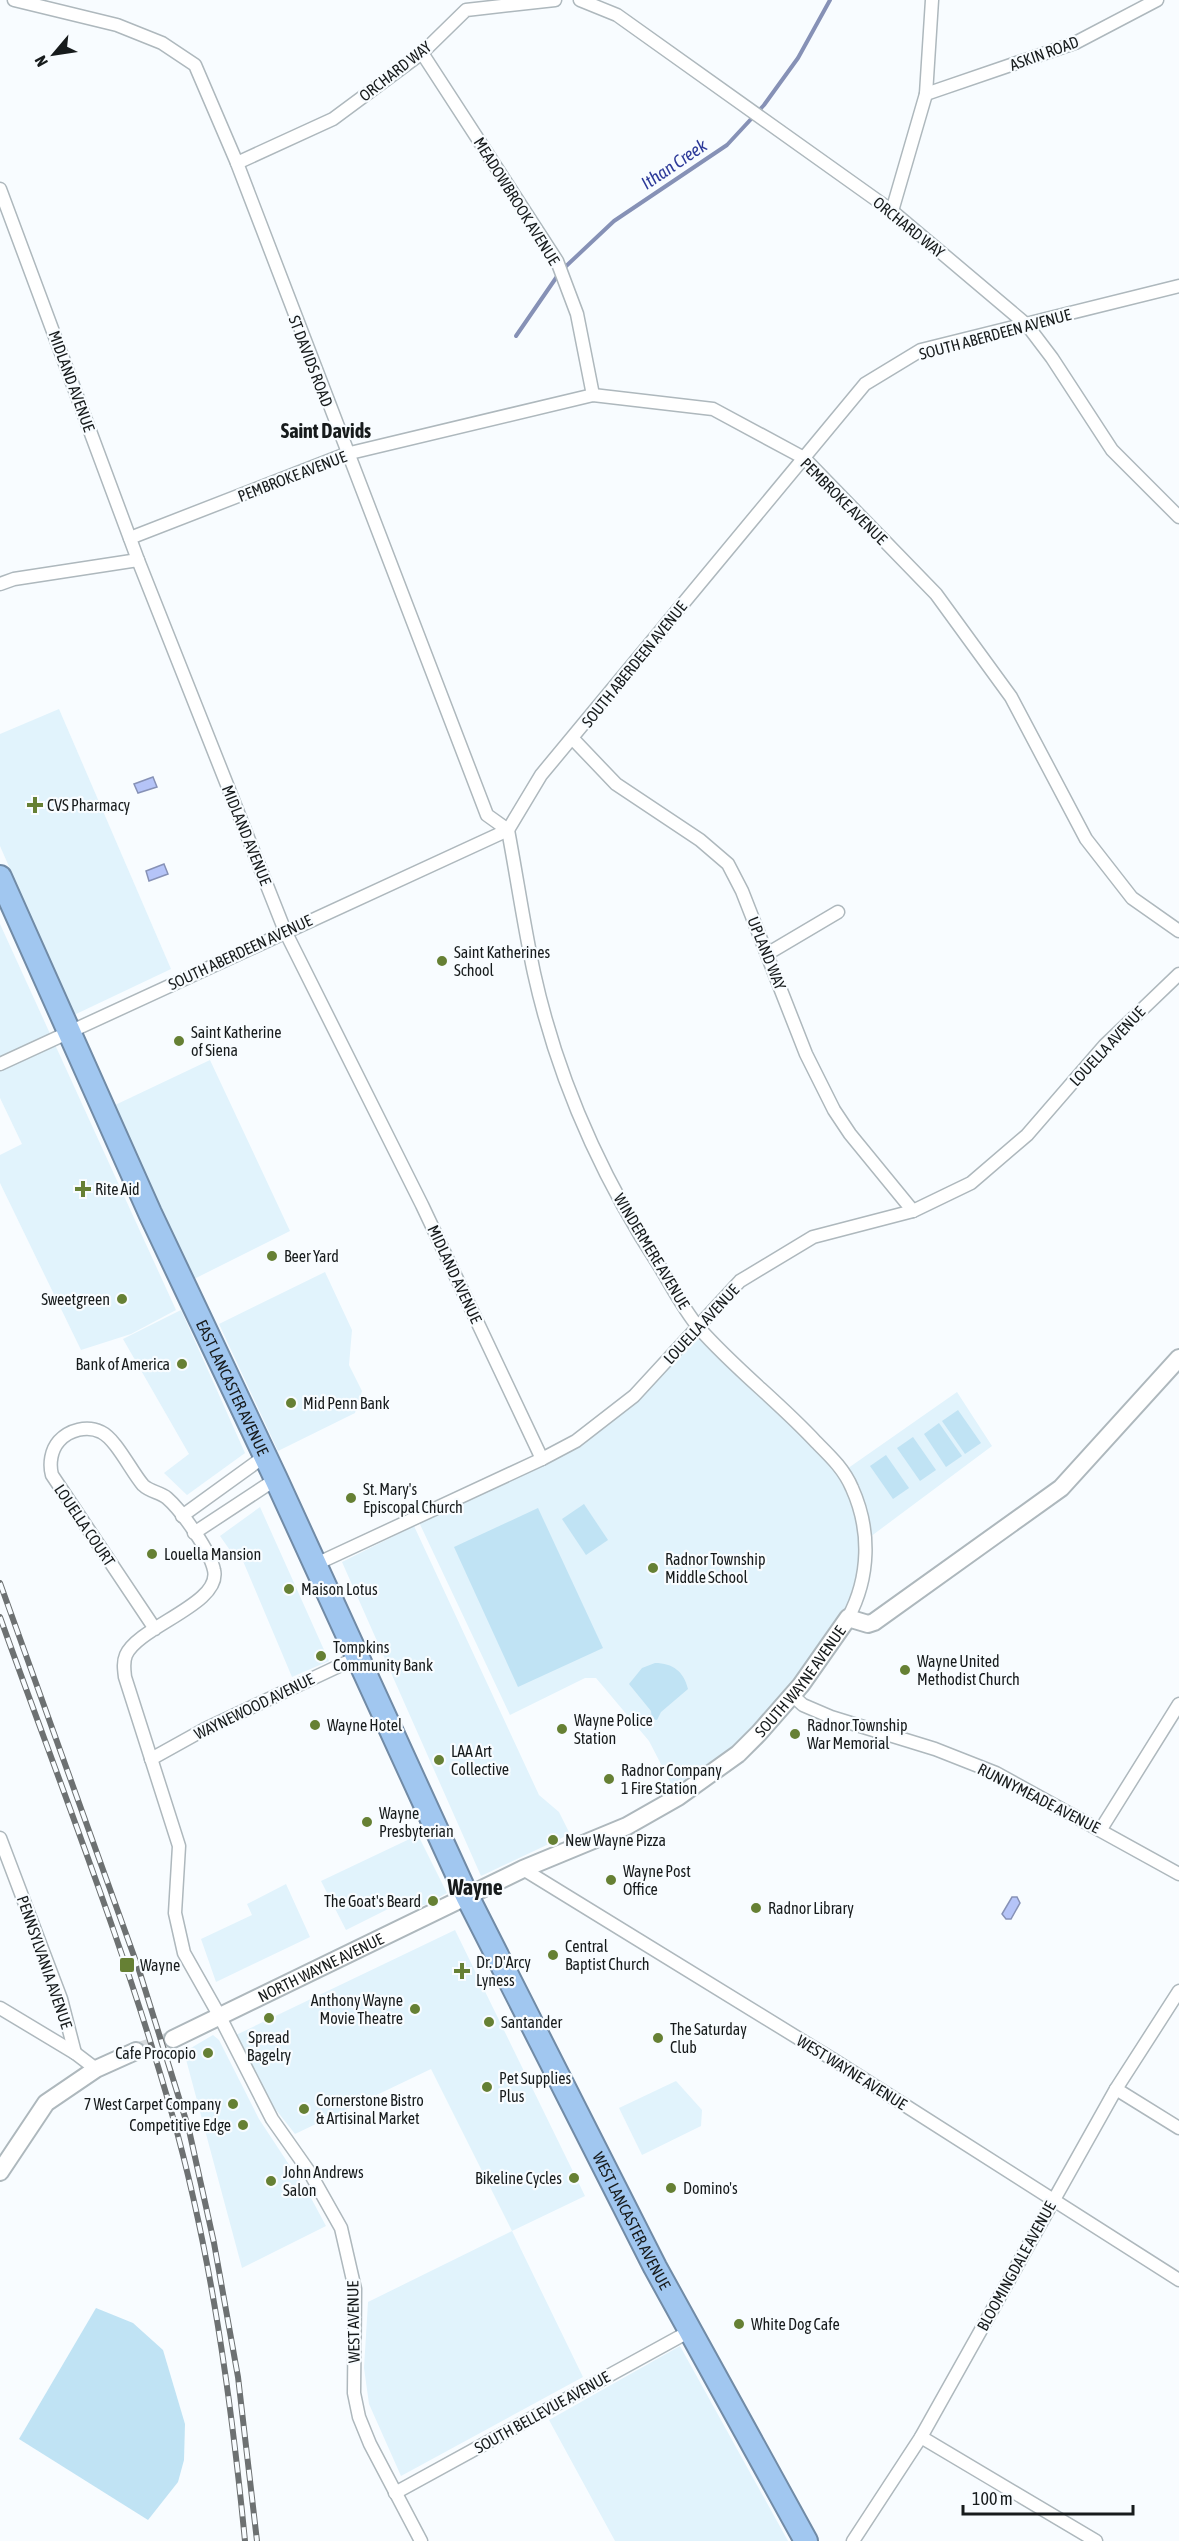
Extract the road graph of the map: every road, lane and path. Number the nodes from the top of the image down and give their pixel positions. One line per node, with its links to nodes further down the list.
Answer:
1 (14, 0): 6 (street, ST DAVIDS ROAD)
2 (555, 0): 7 (street, ORCHARD WAY)
3 (580, 0): 12 (street, ORCHARD WAY)
4 (932, 0): 9 (street)
5 (1157, 0): 9 (street, ASKIN ROAD)
6 (58, 4): 10 (street, ST DAVIDS ROAD)
7 (468, 5): 8 (street, ORCHARD WAY)
8 (422, 53): 10 (street, ORCHARD WAY); 15 (street, MEADOWBROOK AVENUE)
9 (926, 94): 12 (street)
10 (237, 163): 16 (street, ST DAVIDS ROAD)
11 (0, 189): 19 (street, MIDLAND AVENUE)
12 (892, 211): 14 (street, ORCHARD WAY)
13 (1179, 286): 14 (street, SOUTH ABERDEEN AVENUE)
14 (1027, 325): 17 (street, SOUTH ABERDEEN AVENUE); 18 (street, ORCHARD WAY)
15 (593, 395): 16 (street, PEMBROKE AVENUE); 17 (street, PEMBROKE AVENUE)
16 (346, 454): 19 (street, PEMBROKE AVENUE); 23 (street, ST DAVIDS ROAD)
17 (804, 458): 22 (street, SOUTH ABERDEEN AVENUE); 27 (street, PEMBROKE AVENUE)
18 (1179, 517)
19 (130, 538): 20 (street, MIDLAND AVENUE)
20 (138, 560): 21 (street); 26 (street, MIDLAND AVENUE)
21 (0, 584)
22 (573, 739): 23 (street, SOUTH ABERDEEN AVENUE); 28 (street, UPLAND WAY)
23 (508, 830): 26 (street, SOUTH ABERDEEN AVENUE); 33 (street, WINDERMERE AVENUE)
24 (0, 877): 30 (highway, EAST LANCASTER AVENUE)
25 (838, 912): 28 (street)
26 (285, 931): 30 (street, SOUTH ABERDEEN AVENUE); 37 (street, MIDLAND AVENUE)
27 (1179, 931)
28 (767, 954): 32 (street, UPLAND WAY)
29 (1179, 974): 32 (street, LOUELLA AVENUE)
30 (68, 1033): 31 (street, SOUTH ABERDEEN AVENUE); 36 (highway, EAST LANCASTER AVENUE)
31 (0, 1065)
32 (913, 1211): 33 (street, LOUELLA AVENUE)
33 (699, 1327): 37 (street, LOUELLA AVENUE); 42 (street, WINDERMERE AVENUE)
34 (1179, 1358): 35 (main road, SOUTH WAYNE AVENUE)
35 (1171, 1374): 42 (main road, SOUTH WAYNE AVENUE)
36 (265, 1456): 38 (highway, EAST LANCASTER AVENUE); 39 (street)
37 (542, 1459): 41 (street, LOUELLA AVENUE)
38 (276, 1479): 40 (street); 41 (highway, EAST LANCASTER AVENUE)
39 (182, 1515): 40 (street, LOUELLA COURT); 43 (street, LOUELLA COURT)
40 (194, 1533): 43 (street, LOUELLA COURT)
41 (314, 1565): 44 (highway, EAST LANCASTER AVENUE)
42 (848, 1618): 45 (main road, SOUTH WAYNE AVENUE)
43 (155, 1629): 47 (street, LOUELLA COURT)
44 (358, 1657): 47 (street, WAYNEWOOD AVENUE); 52 (highway, EAST LANCASTER AVENUE)
45 (793, 1696): 48 (street, RUNNYMEADE AVENUE); 50 (main road, SOUTH WAYNE AVENUE)
46 (1179, 1704): 48 (street)
47 (151, 1759): 55 (street, WEST AVENUE)
48 (1101, 1829): 51 (street, RUNNYMEADE AVENUE)
49 (0, 1838): 58 (street, PENNSYLVANIA AVENUE)
50 (523, 1869): 52 (main road, SOUTH WAYNE AVENUE); 63 (street, WEST WAYNE AVENUE)
51 (1179, 1874)
52 (467, 1896): 55 (main road, NORTH WAYNE AVENUE); 65 (highway, WEST LANCASTER AVENUE)
53 (1179, 1991): 60 (street, BLOOMINGDALE AVENUE)
54 (0, 2008): 58 (street)
55 (219, 2015): 56 (main road, NORTH WAYNE AVENUE); 67 (street, WEST AVENUE)
56 (173, 2039)
57 (136, 2051): 59 (main road)
58 (75, 2053): 59 (street)
59 (96, 2069): 62 (main road)
60 (1116, 2089): 61 (street); 63 (street, BLOOMINGDALE AVENUE)
61 (1179, 2128)
62 (0, 2172)
63 (1054, 2200): 64 (street, WEST WAYNE AVENUE); 66 (street, BLOOMINGDALE AVENUE)
64 (1179, 2280)
65 (690, 2331): 67 (street, SOUTH BELLEVUE AVENUE); 69 (highway, WEST LANCASTER AVENUE)
66 (921, 2437): 70 (street, BLOOMINGDALE AVENUE); 71 (street)
67 (395, 2493): 68 (street, WEST AVENUE)
68 (421, 2541)
69 (806, 2541)
70 (853, 2541)
71 (1096, 2541)

